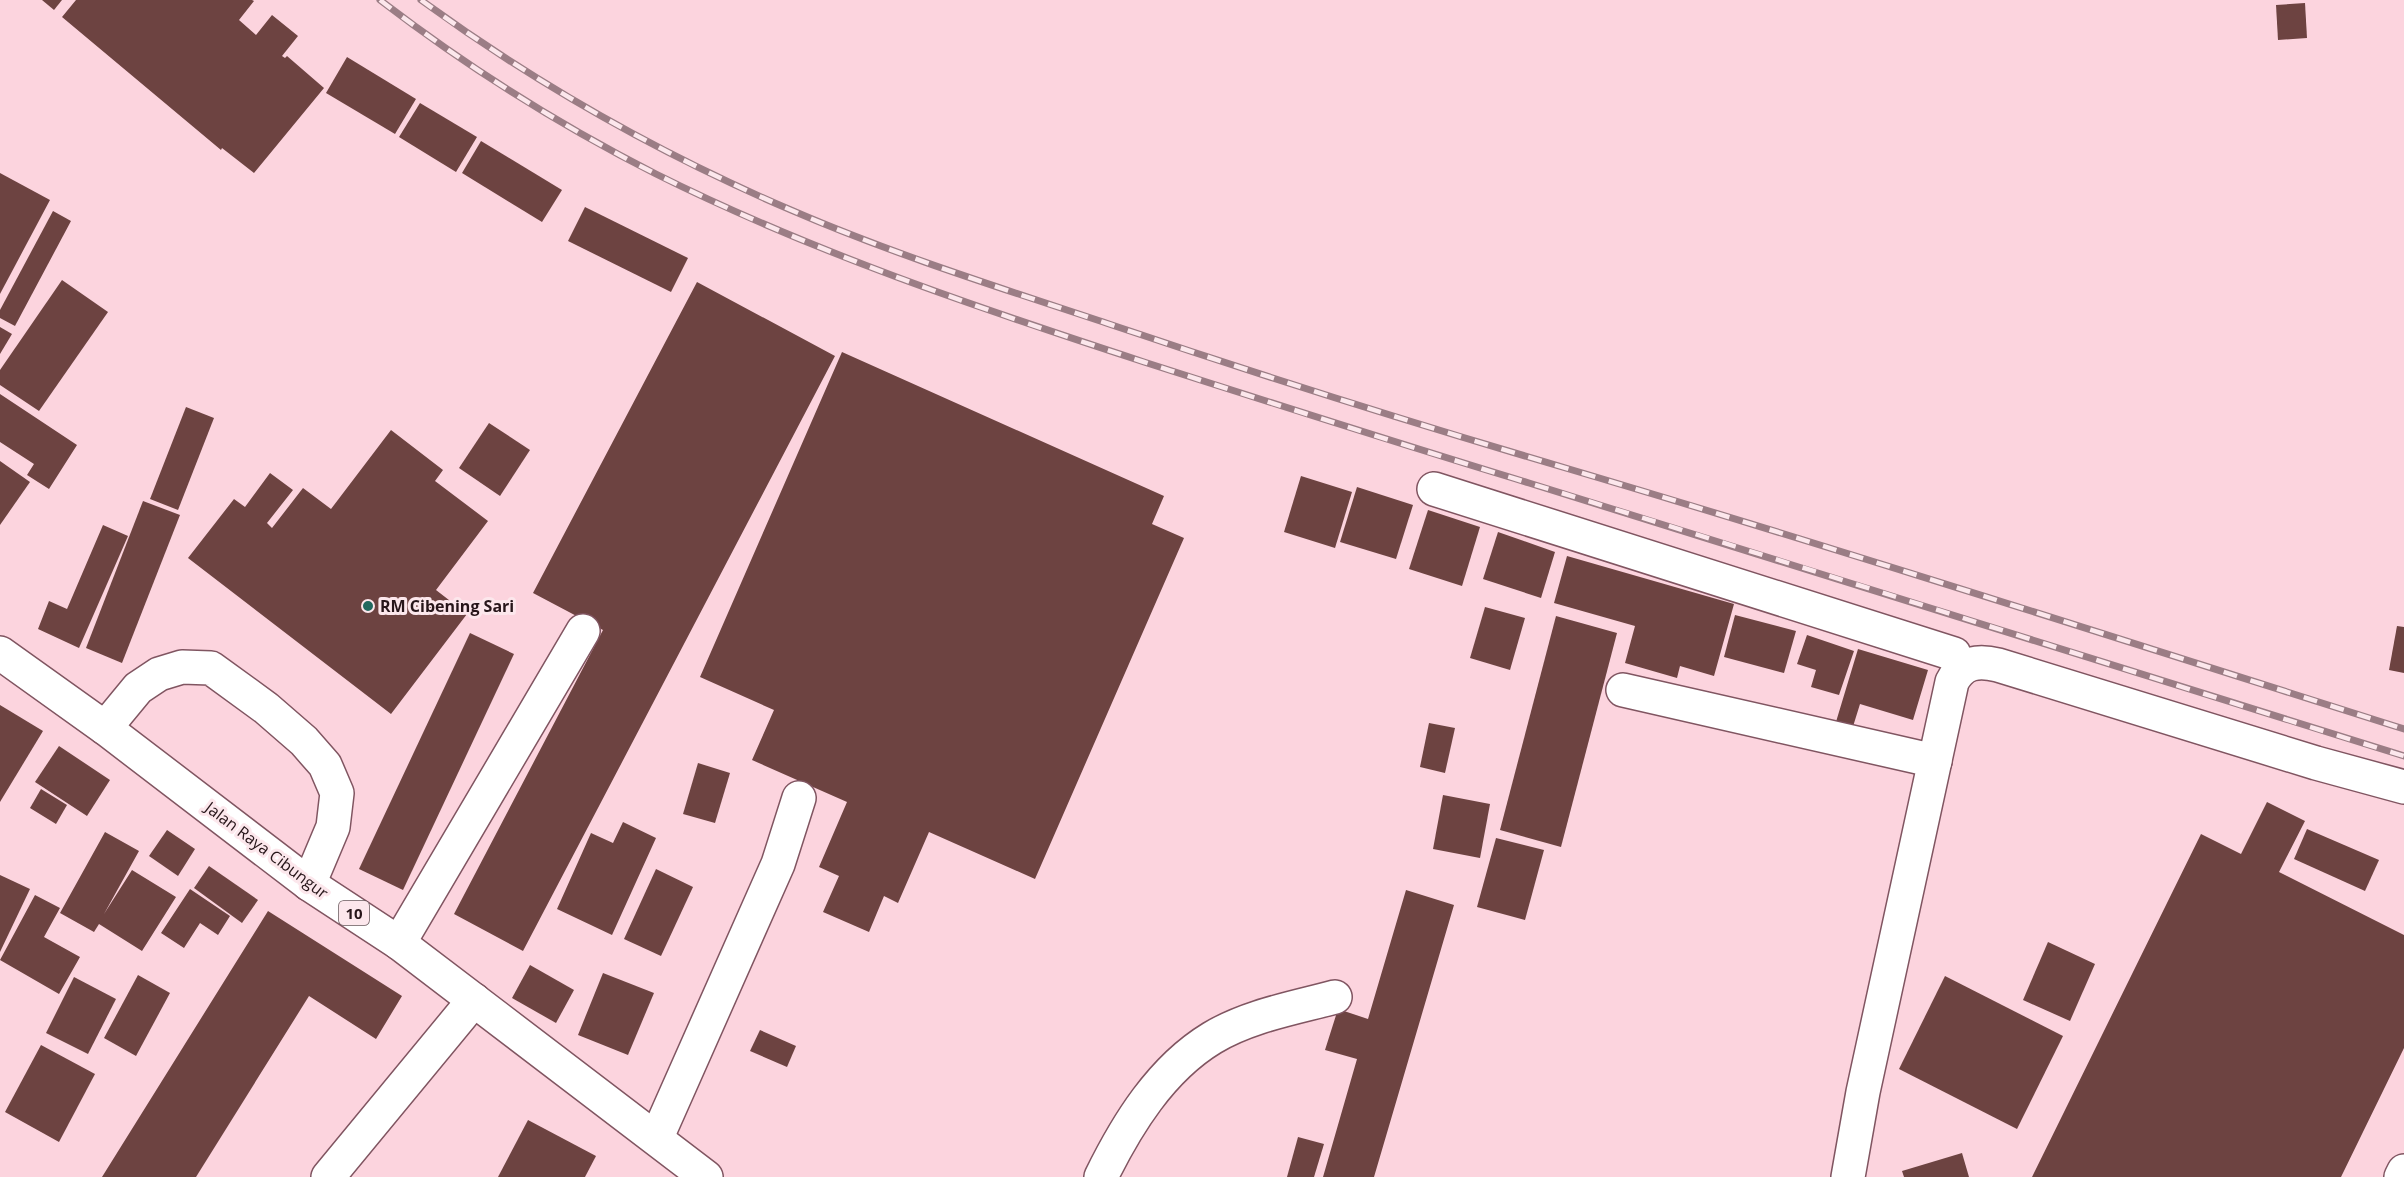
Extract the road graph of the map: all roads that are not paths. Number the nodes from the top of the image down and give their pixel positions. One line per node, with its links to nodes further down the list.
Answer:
1 (1434, 489): 4 (main road)
2 (583, 631): 11 (main road)
3 (0, 653): 6 (main road, Jalan Raya Cibungur / 10)
4 (1960, 670): 7 (main road); 8 (main road)
5 (1623, 690): 7 (main road)
6 (105, 728): 10 (main road, Jalan Raya Cibungur / 10); 10 (main road)
7 (1935, 761): 19 (main road)
8 (2404, 787)
9 (800, 798): 14 (main road)
10 (309, 884): 11 (main road, Jalan Raya Cibungur / 10)
11 (399, 943): 13 (main road, Jalan Raya Cibungur / 10)
12 (1335, 997): 18 (main road)
13 (474, 1000): 14 (main road, Jalan Raya Cibungur / 10); 16 (main road)
14 (657, 1137): 17 (main road, Jalan Raya Cibungur / 10)
15 (2404, 1172): 20 (main road)
16 (328, 1177)
17 (706, 1177)
18 (1101, 1177)
19 (1848, 1177)
20 (2401, 1177)

